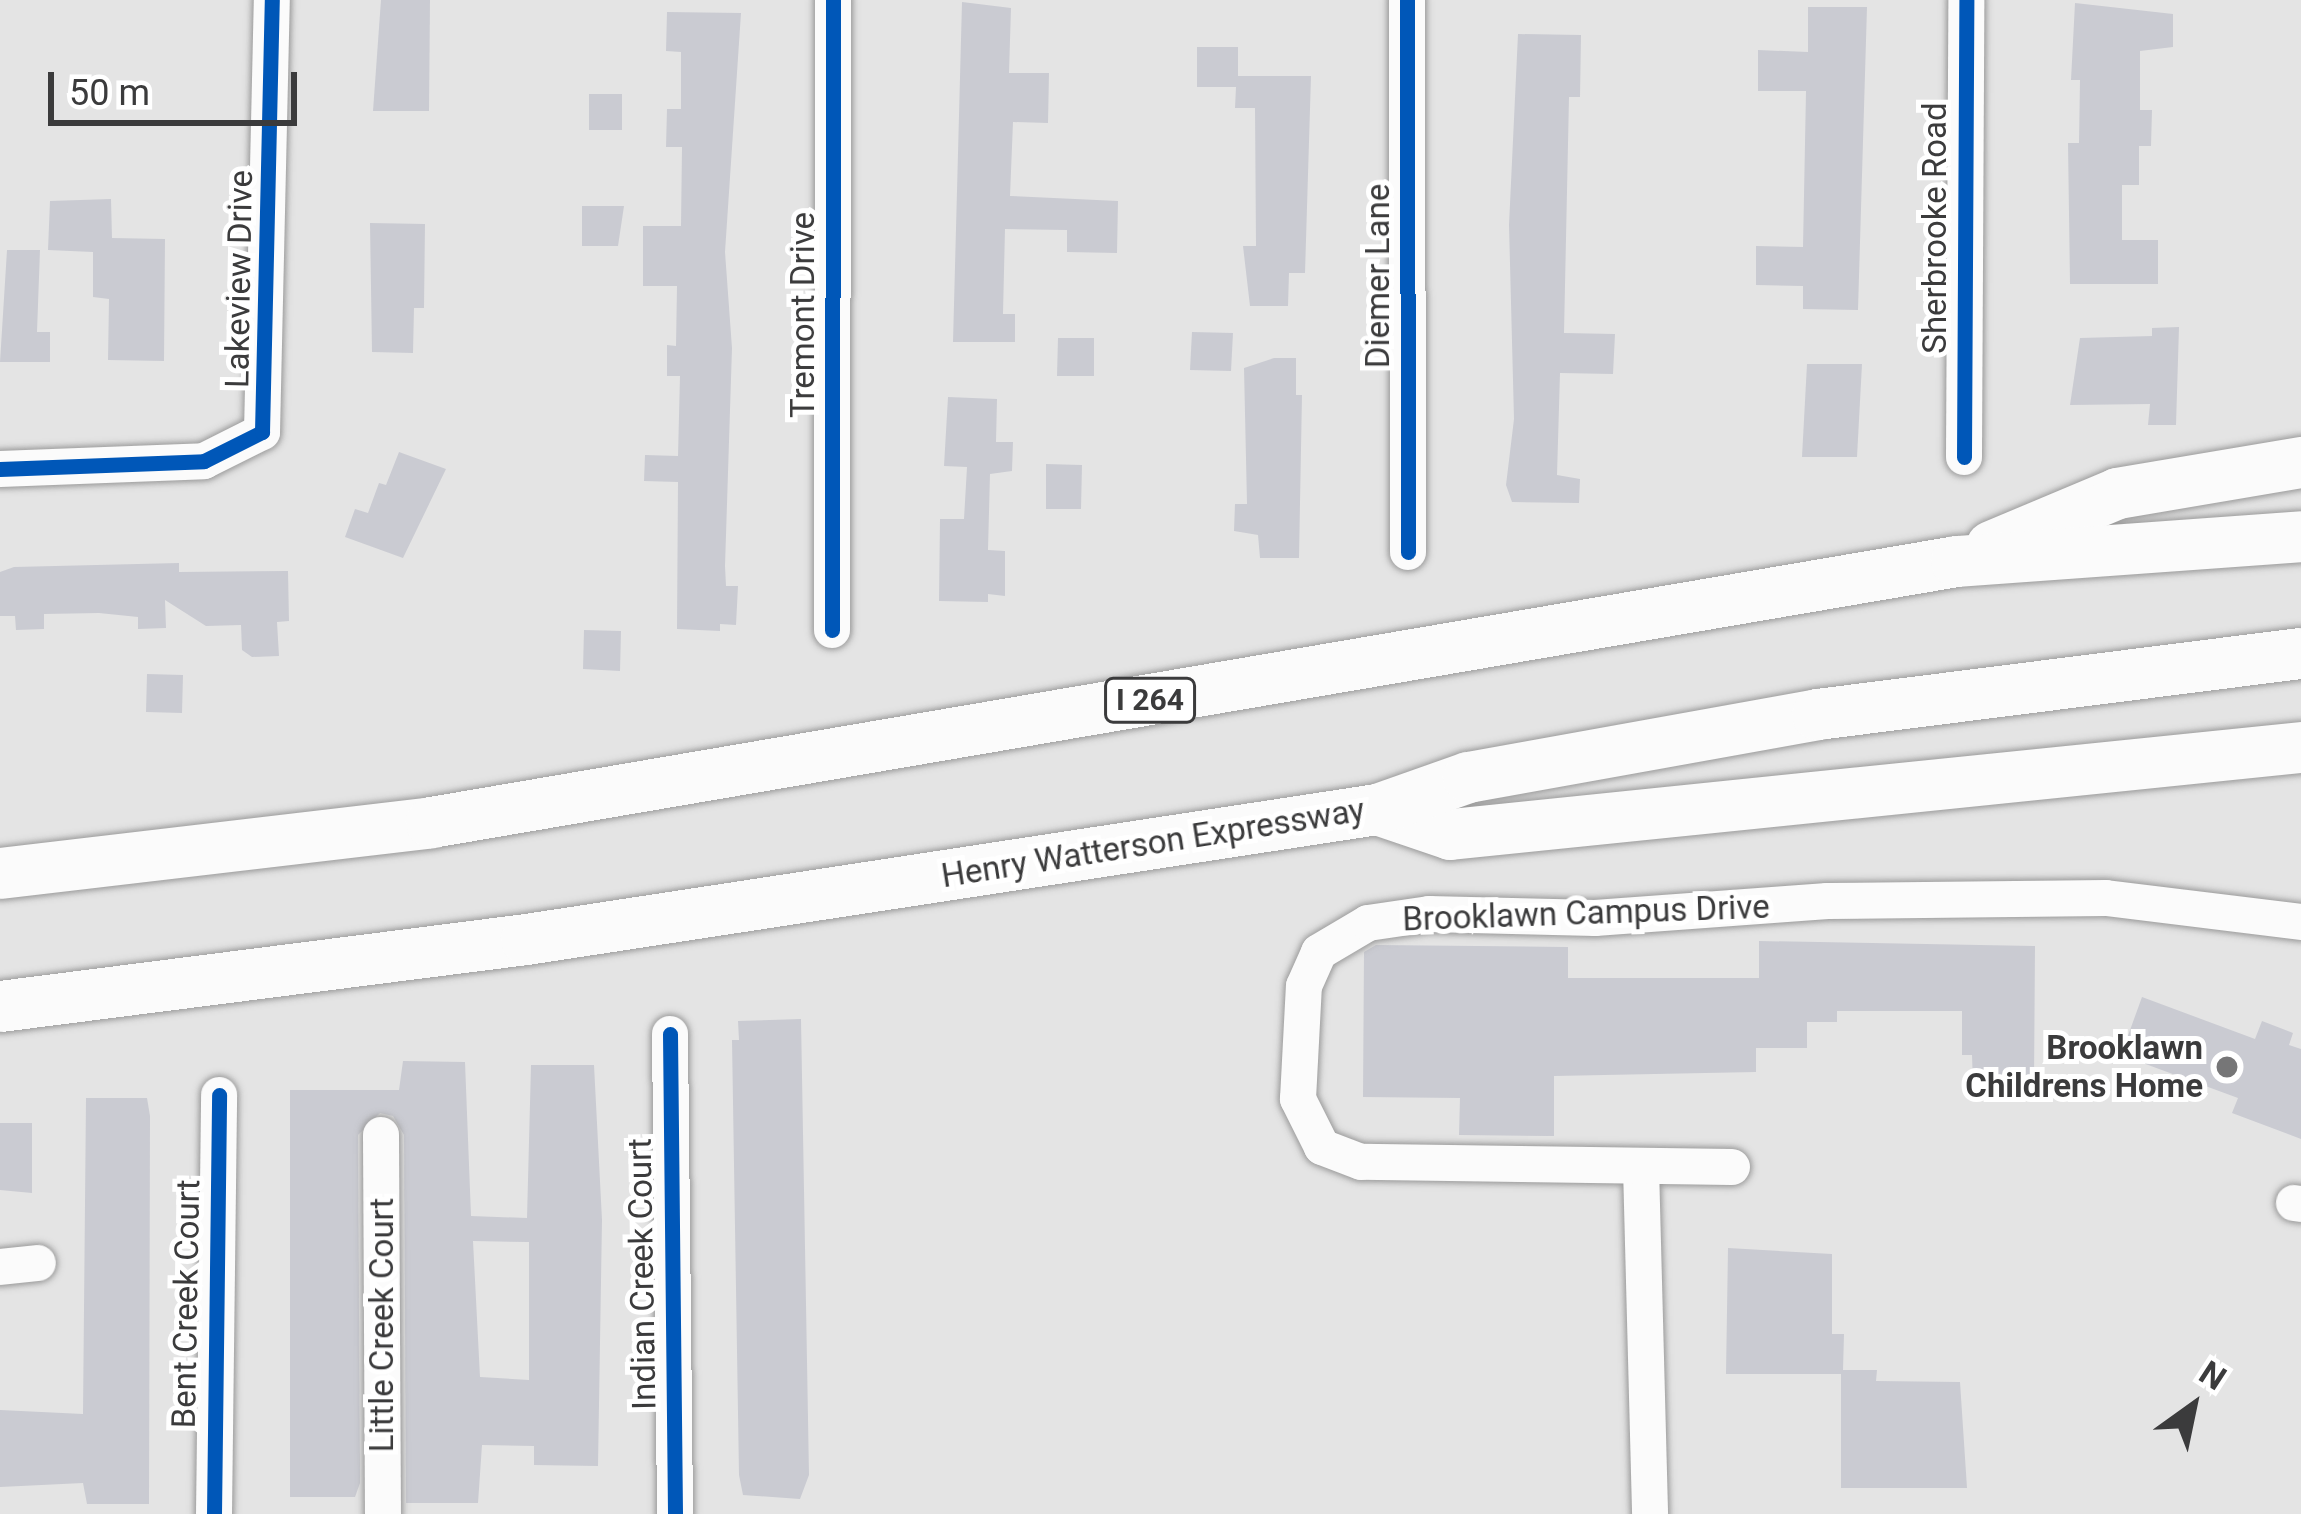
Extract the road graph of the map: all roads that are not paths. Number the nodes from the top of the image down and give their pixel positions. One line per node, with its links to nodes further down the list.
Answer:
1 (272, 0): 7 (street, Lakeview Drive)
2 (833, 0): 11 (street, Tremont Drive)
3 (1407, 0): 9 (street, Diemer Lane)
4 (1966, 0): 5 (street, Sherbrooke Road)
5 (1964, 457)
6 (2301, 462): 10 (highway)
7 (0, 469)
8 (2301, 536): 10 (highway, I 264)
9 (1408, 552)
10 (1955, 561): 15 (highway, I 264)
11 (832, 630)
12 (2301, 653): 14 (highway, Henry Watterson Expressway)
13 (2301, 747): 14 (highway)
14 (1377, 809): 17 (highway, Henry Watterson Expressway)
15 (0, 873)
16 (2301, 922): 21 (street, Brooklawn Campus Drive)
17 (0, 1006)
18 (670, 1034): 27 (street, Indian Creek Court)
19 (219, 1095): 25 (street, Bent Creek Court)
20 (381, 1136): 26 (street, Little Creek Court)
21 (1641, 1167): 22 (street, Brooklawn Campus Drive); 28 (street)
22 (1732, 1167)
23 (38, 1263): 24 (street)
24 (0, 1267)
25 (214, 1514)
26 (383, 1514)
27 (675, 1514)
28 (1649, 1514)

